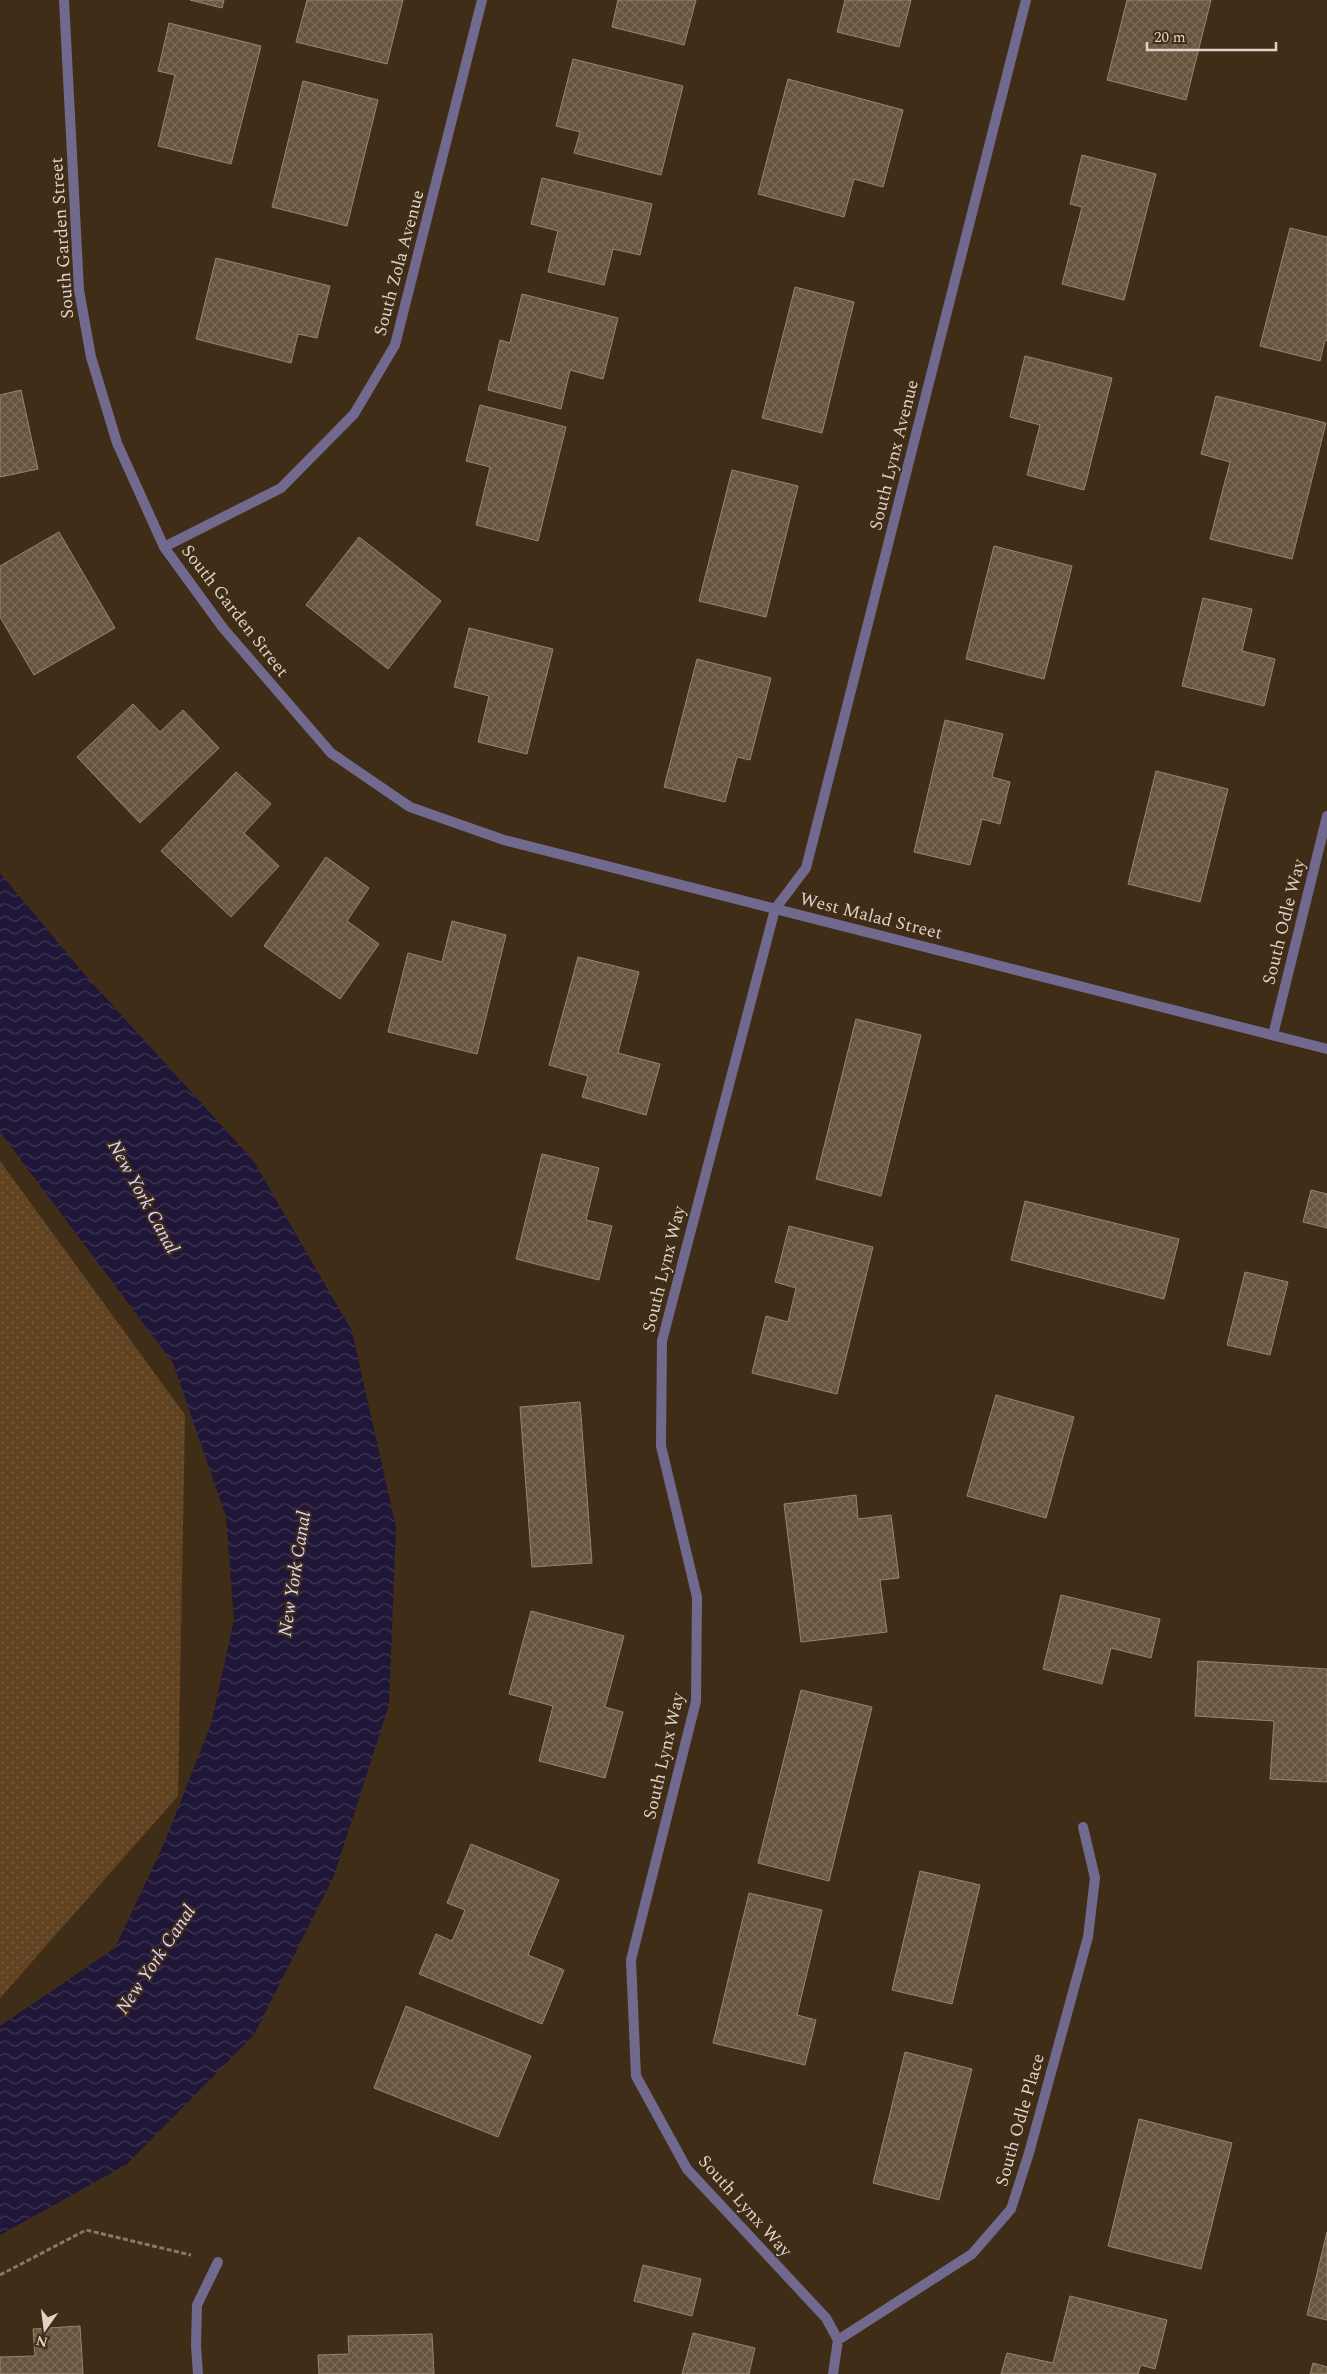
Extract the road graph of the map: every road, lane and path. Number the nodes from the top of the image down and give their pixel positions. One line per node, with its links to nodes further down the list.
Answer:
1 (64, 0): 4 (street, South Garden Street)
2 (482, 0): 4 (street, South Zola Avenue)
3 (1026, 0): 7 (street, South Lynx Avenue)
4 (164, 547): 5 (street, South Garden Street)
5 (410, 808): 7 (street, West Malad Street)
6 (1327, 816): 8 (street, South Odle Way)
7 (775, 909): 8 (street, West Malad Street); 13 (street, South Lynx Way)
8 (1273, 1035): 9 (street, West Malad Street)
9 (1327, 1049)
10 (1083, 1827): 13 (street, South Odle Place)
11 (218, 2262): 12 (path); 14 (street)
12 (0, 2275)
13 (838, 2340): 15 (street)
14 (198, 2374)
15 (833, 2374)

